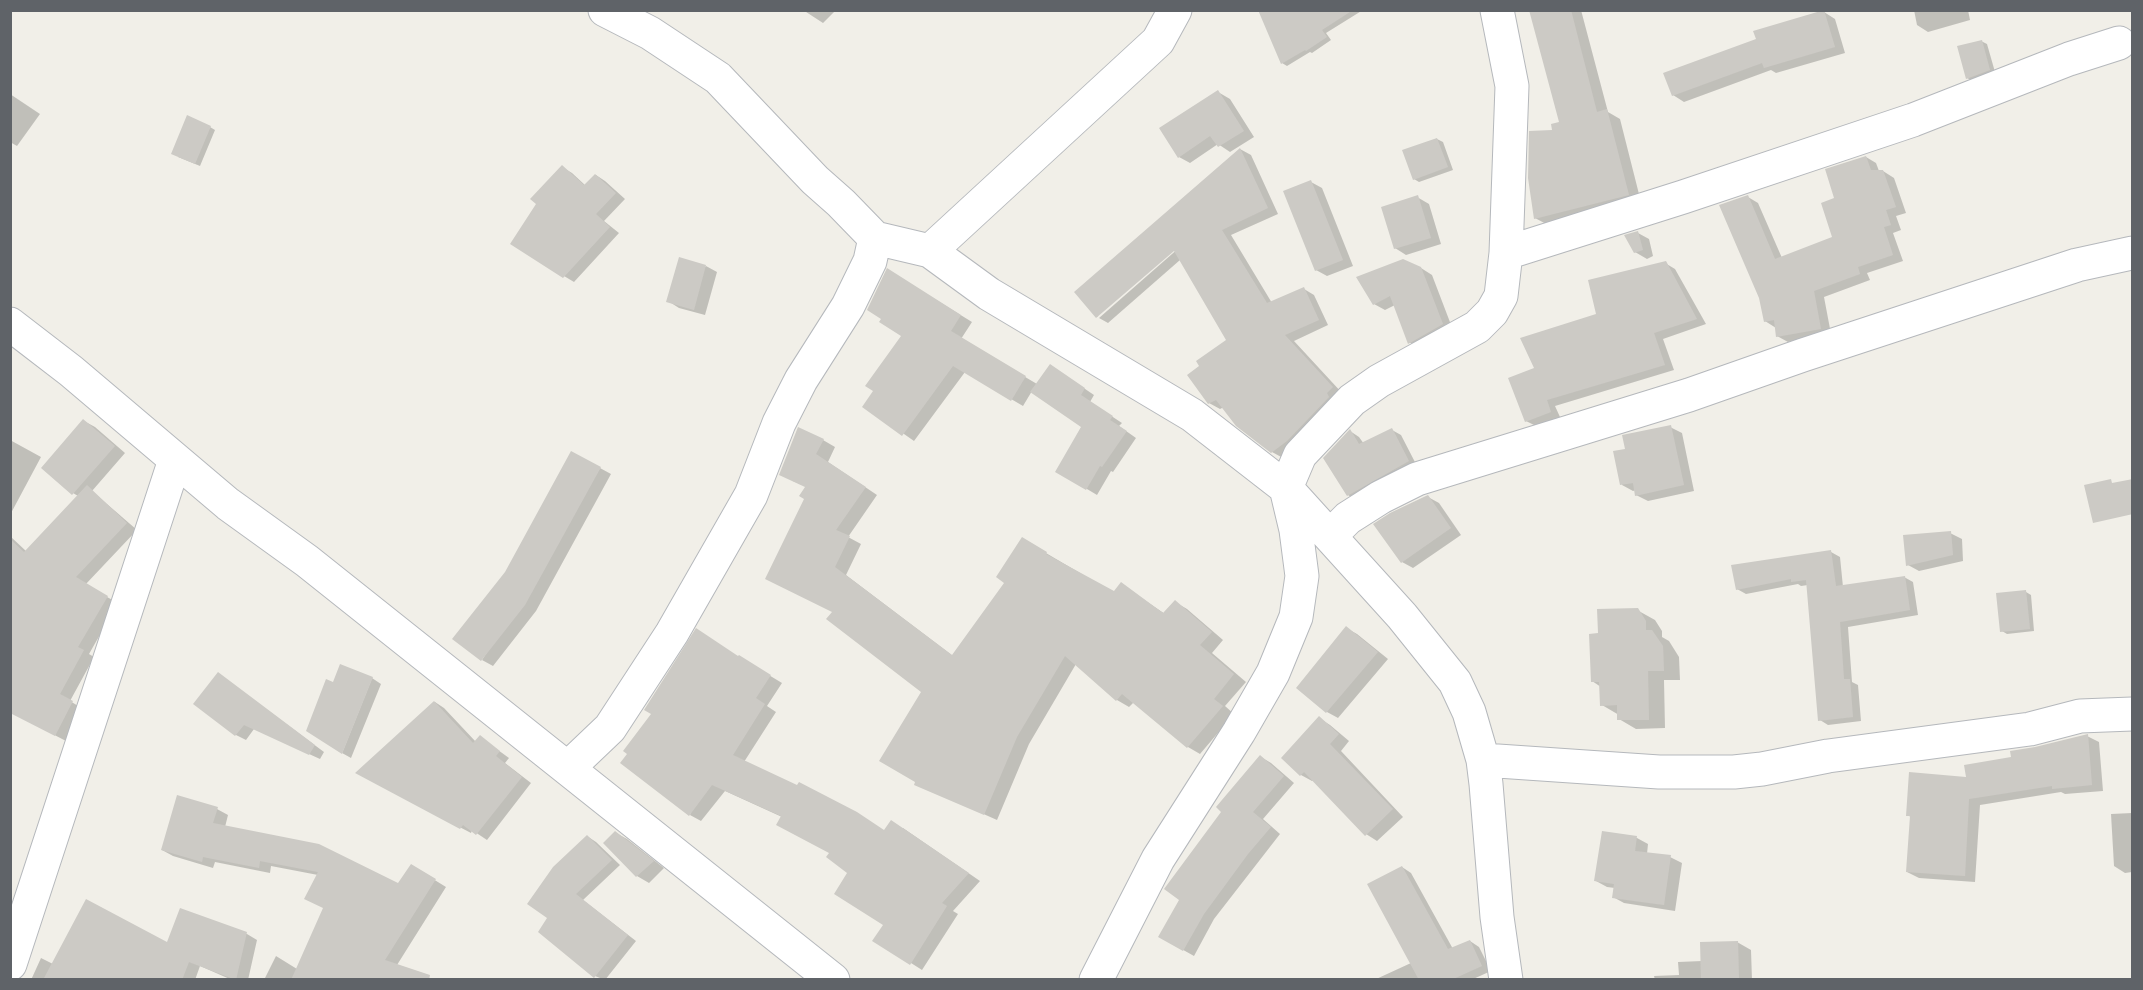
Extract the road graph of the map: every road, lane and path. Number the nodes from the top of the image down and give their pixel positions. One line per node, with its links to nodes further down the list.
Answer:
1 (604, 10): 5 (street)
2 (1175, 10): 6 (street)
3 (1497, 10): 7 (street)
4 (2119, 43): 7 (street)
5 (875, 238): 6 (street); 15 (street)
6 (930, 251): 11 (street)
7 (1506, 253): 11 (street)
8 (2133, 253): 12 (street)
9 (10, 324): 10 (street)
10 (175, 460): 15 (street); 16 (street)
11 (1286, 488): 12 (street); 18 (street)
12 (1330, 536): 14 (street)
13 (2133, 714): 14 (street)
14 (1483, 760): 19 (street)
15 (568, 768): 17 (street)
16 (10, 964)
17 (833, 980)
18 (1096, 980)
19 (1506, 980)

